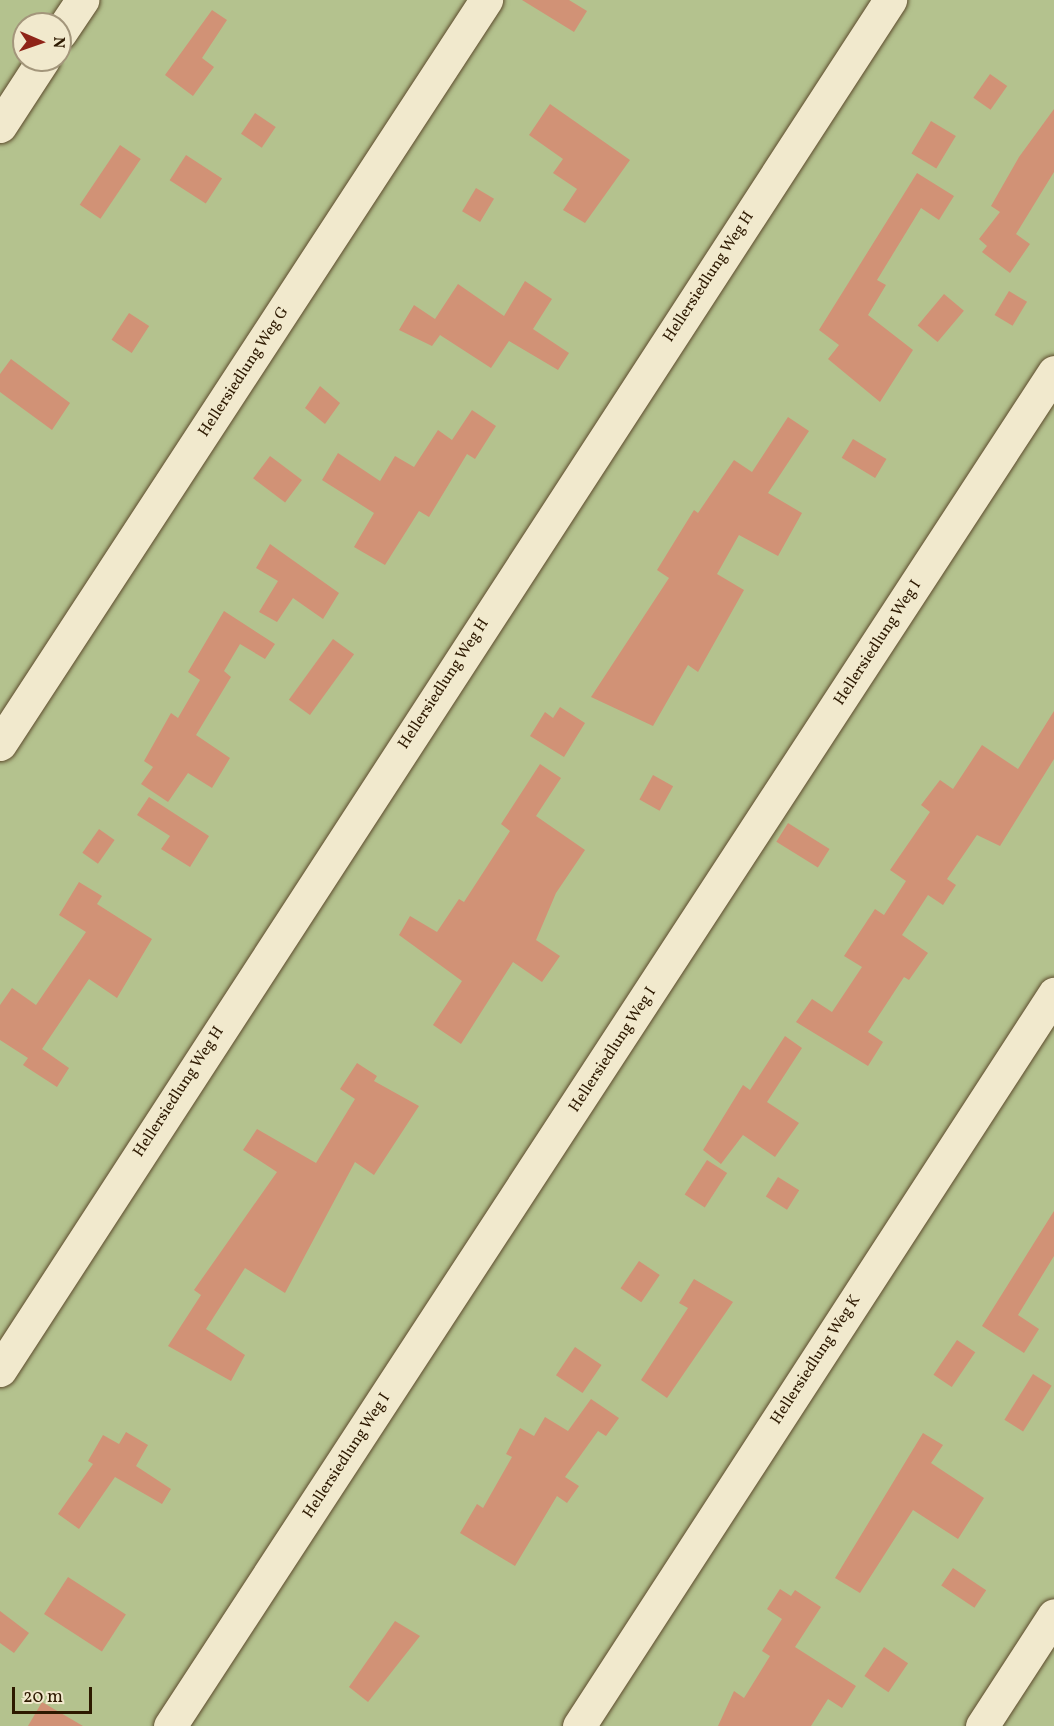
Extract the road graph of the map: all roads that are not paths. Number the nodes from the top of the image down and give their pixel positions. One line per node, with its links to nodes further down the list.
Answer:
1 (82, 0): 4 (lane)
2 (486, 0): 8 (lane, Hellersiedlung Weg G)
3 (890, 0): 10 (lane, Hellersiedlung Weg H)
4 (72, 15)
5 (35, 72): 6 (lane)
6 (0, 126)
7 (1054, 372): 12 (lane, Hellersiedlung Weg I)
8 (0, 744)
9 (1054, 994): 13 (lane, Hellersiedlung Weg K)
10 (0, 1370)
11 (1054, 1615): 14 (lane)
12 (170, 1726)
13 (579, 1726)
14 (982, 1726)

